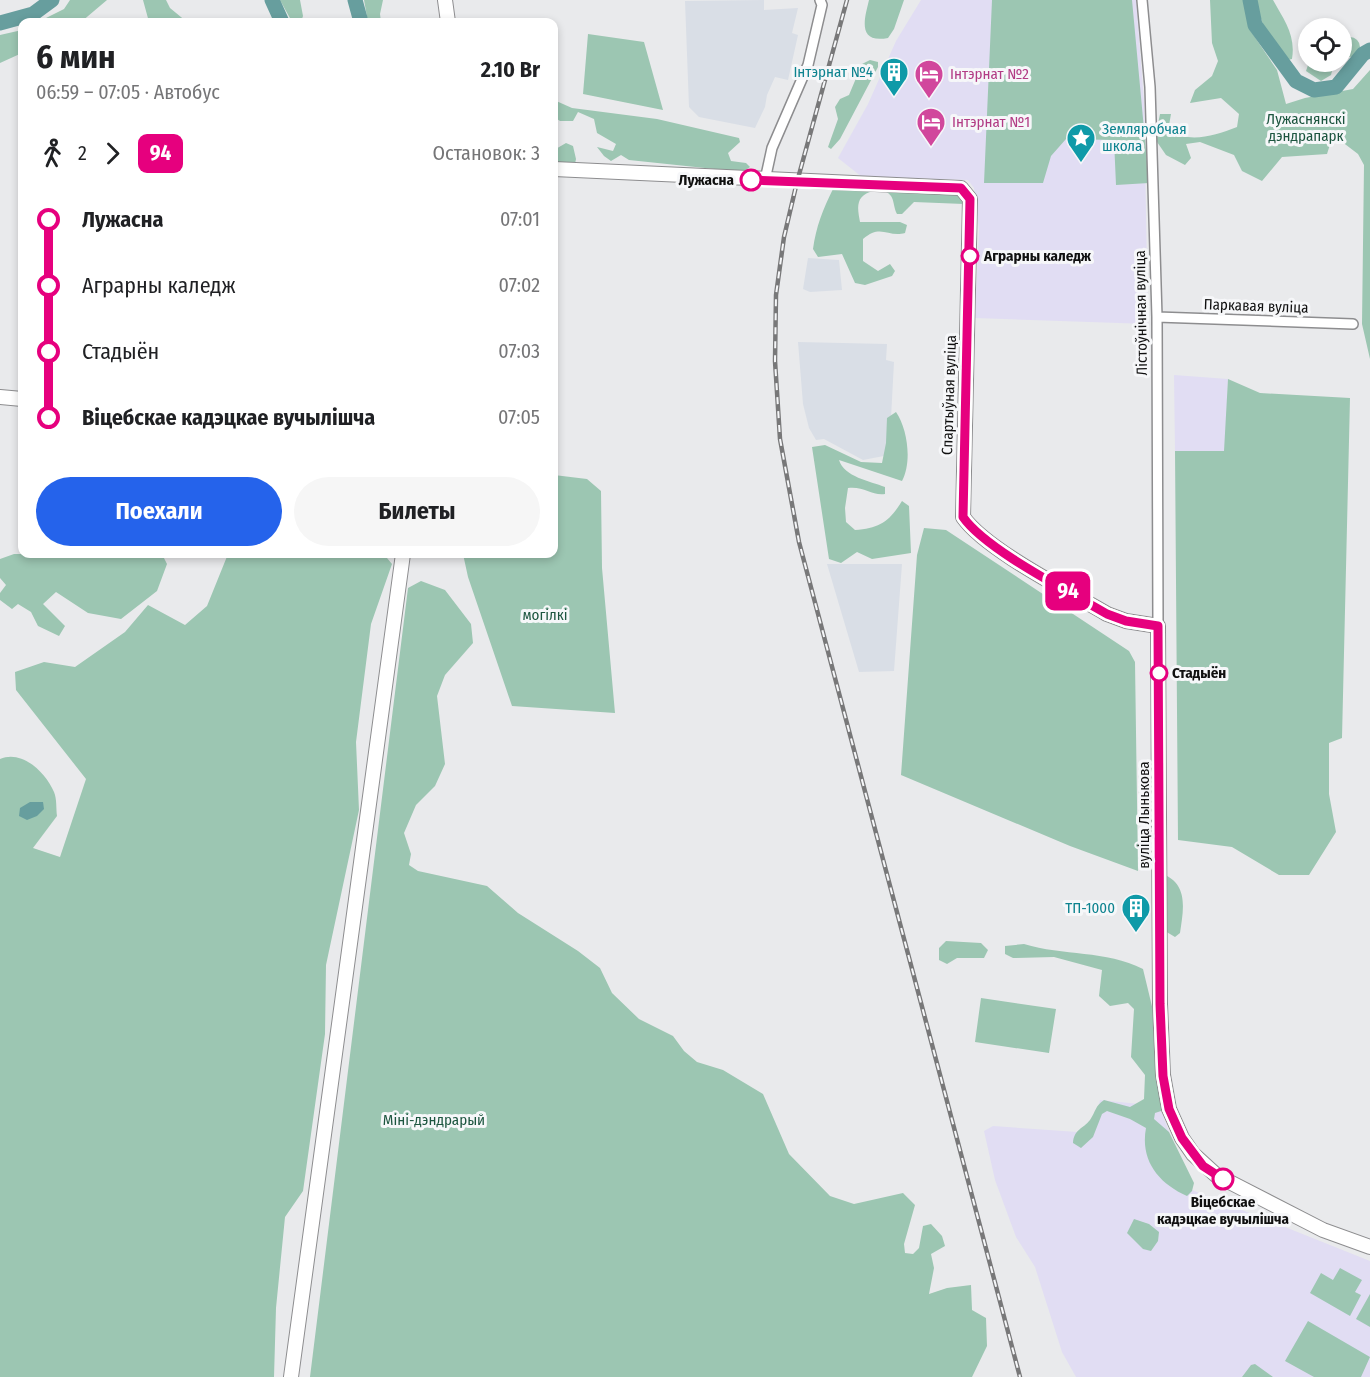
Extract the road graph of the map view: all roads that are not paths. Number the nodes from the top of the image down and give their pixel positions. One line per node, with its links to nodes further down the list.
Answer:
1 (445, 0): 4 (street)
2 (820, 0): 6 (street)
3 (1142, 0): 7 (street, Лістоўнічная вуліца)
4 (447, 18)
5 (558, 169): 6 (street)
6 (765, 180): 12 (street, Спартыўная вуліца)
7 (1157, 316): 8 (street, Паркавая вуліца); 12 (street, Лістоўнічная вуліца)
8 (1353, 324)
9 (0, 397): 10 (street)
10 (18, 399)
11 (402, 558): 14 (street)
12 (1158, 626): 13 (street, вуліца Лынькова)
13 (1370, 1247)
14 (291, 1377)

